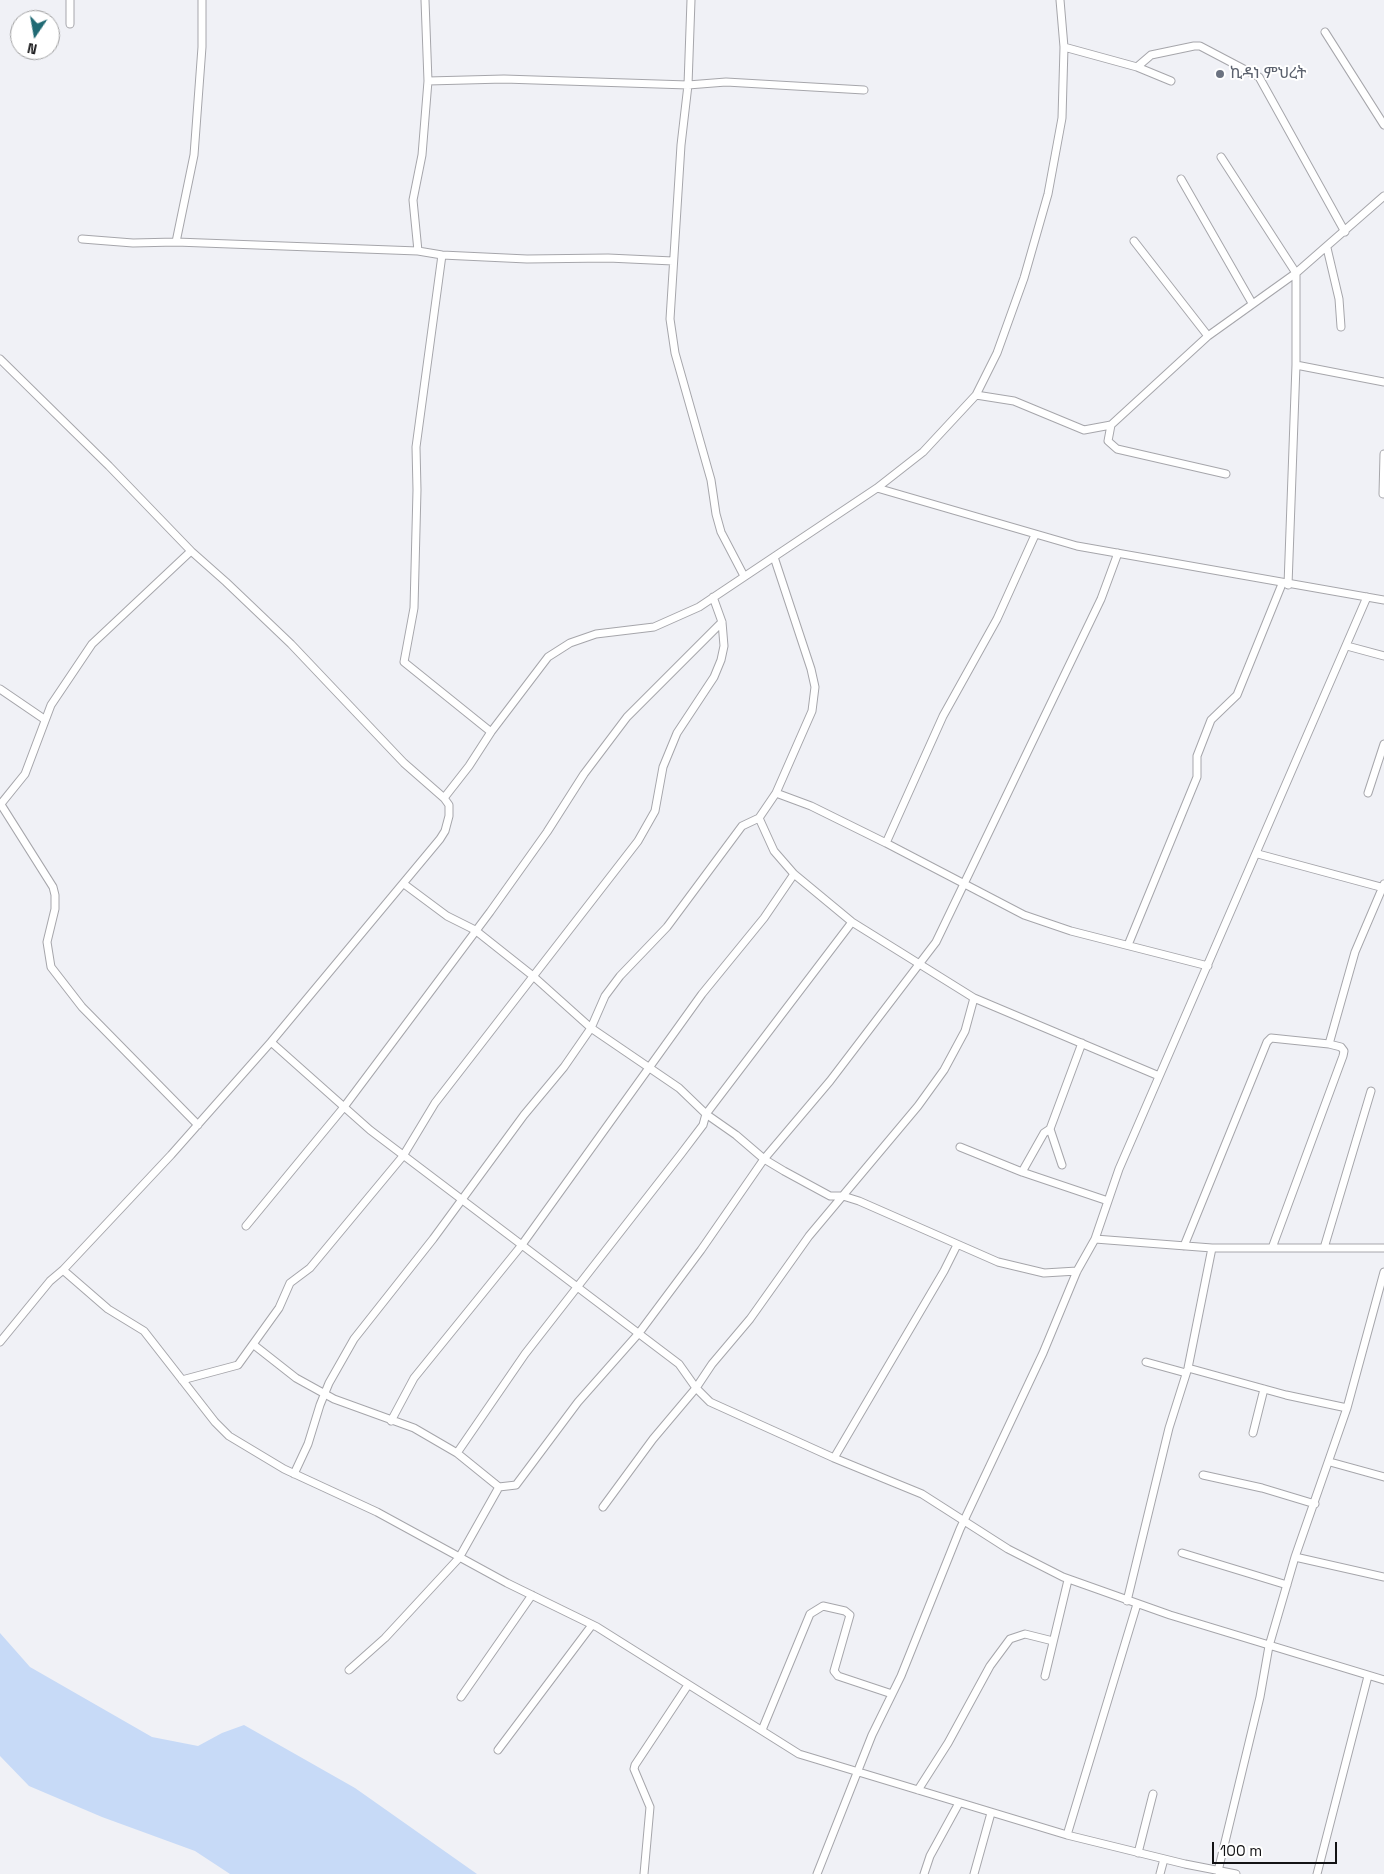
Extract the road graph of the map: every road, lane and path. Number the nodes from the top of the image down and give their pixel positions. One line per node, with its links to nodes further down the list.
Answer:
1 (70, 0): 6 (street)
2 (202, 0): 21 (street)
3 (425, 0): 10 (street)
4 (692, 0): 12 (street)
5 (1060, 0): 8 (street)
6 (70, 24)
7 (1325, 32): 14 (street)
8 (1064, 47): 9 (street); 33 (street)
9 (1137, 66): 11 (street); 18 (street)
10 (428, 81): 12 (street); 23 (street)
11 (1171, 81)
12 (688, 85): 13 (street); 25 (street)
13 (864, 90)
14 (1384, 125)
15 (1222, 157): 26 (street)
16 (1181, 179): 27 (street)
17 (1384, 196): 18 (street)
18 (1345, 232): 22 (street)
19 (82, 239): 21 (street)
20 (1134, 241): 29 (street)
21 (176, 242): 23 (street)
22 (1327, 248): 26 (street); 28 (street)
23 (418, 251): 24 (street)
24 (442, 255): 25 (street); 53 (street)
25 (673, 261): 43 (street)
26 (1296, 272): 27 (street); 31 (street)
27 (1252, 303): 29 (street)
28 (1341, 327)
29 (1208, 336): 34 (street)
30 (0, 359): 40 (street)
31 (1296, 365): 32 (street); 44 (street)
32 (1384, 382)
33 (976, 395): 34 (street); 37 (street)
34 (1111, 425): 36 (street)
35 (1384, 454): 38 (street)
36 (1226, 474)
37 (877, 488): 39 (street); 42 (street)
38 (1383, 494)
39 (1035, 535): 41 (street); 60 (street)
40 (190, 551): 52 (street); 57 (street)
41 (1118, 553): 44 (street); 64 (street)
42 (774, 557): 43 (street); 55 (street)
43 (744, 576): 45 (street)
44 (1285, 584): 46 (street); 68 (street)
45 (713, 597): 48 (street); 53 (street)
46 (1367, 598): 47 (street); 49 (street)
47 (1384, 600)
48 (722, 622): 67 (street); 71 (street)
49 (1347, 646): 50 (street); 61 (street)
50 (1384, 656)
51 (0, 689): 52 (street)
52 (44, 719): 58 (street)
53 (491, 732): 57 (street)
54 (1384, 744): 56 (street)
55 (776, 793): 59 (street); 60 (street)
56 (1368, 793)
57 (444, 798): 63 (street)
58 (0, 804): 82 (street)
59 (759, 818): 62 (street); 73 (street)
60 (886, 843): 64 (street)
61 (1258, 854): 65 (street); 70 (street)
62 (794, 874): 66 (street); 77 (street)
63 (404, 884): 67 (street); 74 (street)
64 (965, 884): 68 (street); 69 (street)
65 (1384, 886): 76 (street)
66 (852, 922): 69 (street); 81 (street)
67 (475, 930): 71 (street); 80 (street)
68 (1128, 944): 70 (street)
69 (920, 965): 72 (street); 86 (street)
70 (1208, 966): 78 (street)
71 (533, 976): 73 (street); 85 (street)
72 (974, 998): 75 (street); 89 (street)
73 (591, 1028): 77 (street); 90 (street)
74 (271, 1042): 80 (street); 82 (street)
75 (1082, 1043): 78 (street); 83 (street)
76 (1329, 1044): 96 (street); 98 (street)
77 (650, 1068): 81 (street); 95 (street)
78 (1159, 1076): 91 (street)
79 (1371, 1091): 99 (street)
80 (344, 1107): 85 (street); 92 (street)
81 (706, 1114): 86 (street); 104 (street)
82 (198, 1125): 101 (street)
83 (1050, 1129): 87 (street); 88 (street)
84 (960, 1147): 88 (street)
85 (403, 1156): 90 (street); 107 (street)
86 (764, 1159): 89 (street); 105 (street)
87 (1062, 1165)
88 (1022, 1172): 91 (street)
89 (844, 1196): 94 (street); 111 (street)
90 (462, 1199): 95 (street); 113 (street)
91 (1108, 1200): 93 (street)
92 (246, 1226)
93 (1095, 1239): 96 (street); 102 (street)
94 (957, 1245): 102 (street); 118 (street)
95 (521, 1246): 104 (street); 115 (street)
96 (1184, 1246): 97 (street)
97 (1212, 1248): 98 (street); 109 (street)
98 (1272, 1248): 99 (street)
99 (1324, 1248): 100 (street)
100 (1384, 1248)
101 (63, 1270): 106 (street); 110 (street)
102 (1077, 1271): 126 (street)
103 (1384, 1272): 114 (street)
104 (579, 1287): 105 (street); 117 (street)
105 (639, 1333): 111 (street); 123 (street)
106 (0, 1342)
107 (254, 1346): 110 (street); 113 (street)
108 (1146, 1362): 109 (street)
109 (1187, 1370): 112 (street); 134 (street)
110 (182, 1380): 120 (street)
111 (696, 1388): 118 (street); 125 (street)
112 (1264, 1389): 114 (street); 116 (street)
113 (324, 1394): 115 (street); 120 (street)
114 (1346, 1408): 119 (street)
115 (391, 1420): 117 (street)
116 (1253, 1433)
117 (457, 1453): 123 (street)
118 (834, 1458): 126 (street)
119 (1330, 1462): 122 (street); 124 (street)
120 (294, 1474): 129 (street)
121 (1203, 1475): 124 (street)
122 (1384, 1477)
123 (499, 1486): 129 (street)
124 (1315, 1504): 128 (street)
125 (603, 1507)
126 (964, 1522): 131 (street); 144 (street)
127 (1182, 1552): 132 (street)
128 (1295, 1557): 130 (street); 132 (street)
129 (459, 1558): 133 (street); 139 (street)
130 (1384, 1577)
131 (1068, 1580): 134 (street); 137 (street)
132 (1287, 1585): 138 (street)
133 (532, 1595): 136 (street); 145 (street)
134 (1127, 1601): 135 (street)
135 (1137, 1604): 138 (street); 153 (street)
136 (592, 1625): 143 (street); 147 (street)
137 (1053, 1641): 140 (street); 149 (street)
138 (1269, 1646): 141 (street); 156 (street)
139 (349, 1670)
140 (1045, 1676)
141 (1368, 1676): 142 (street); 163 (street)
142 (1384, 1680)
143 (688, 1685): 146 (street); 157 (street)
144 (892, 1694): 146 (street); 148 (street)
145 (460, 1697)
146 (762, 1730): 148 (street)
147 (498, 1750)
148 (859, 1770): 149 (street); 158 (street)
149 (918, 1790): 151 (street)
150 (1153, 1794): 154 (street)
151 (958, 1803): 152 (street); 159 (street)
152 (991, 1813): 153 (street); 160 (street)
153 (1066, 1835): 154 (street)
154 (1138, 1853): 155 (street)
155 (1164, 1859): 156 (street); 161 (street)
156 (1218, 1871): 162 (street)
157 (644, 1874)
158 (817, 1874)
159 (924, 1874)
160 (974, 1874)
161 (1160, 1874)
162 (1236, 1874)
163 (1317, 1874)

